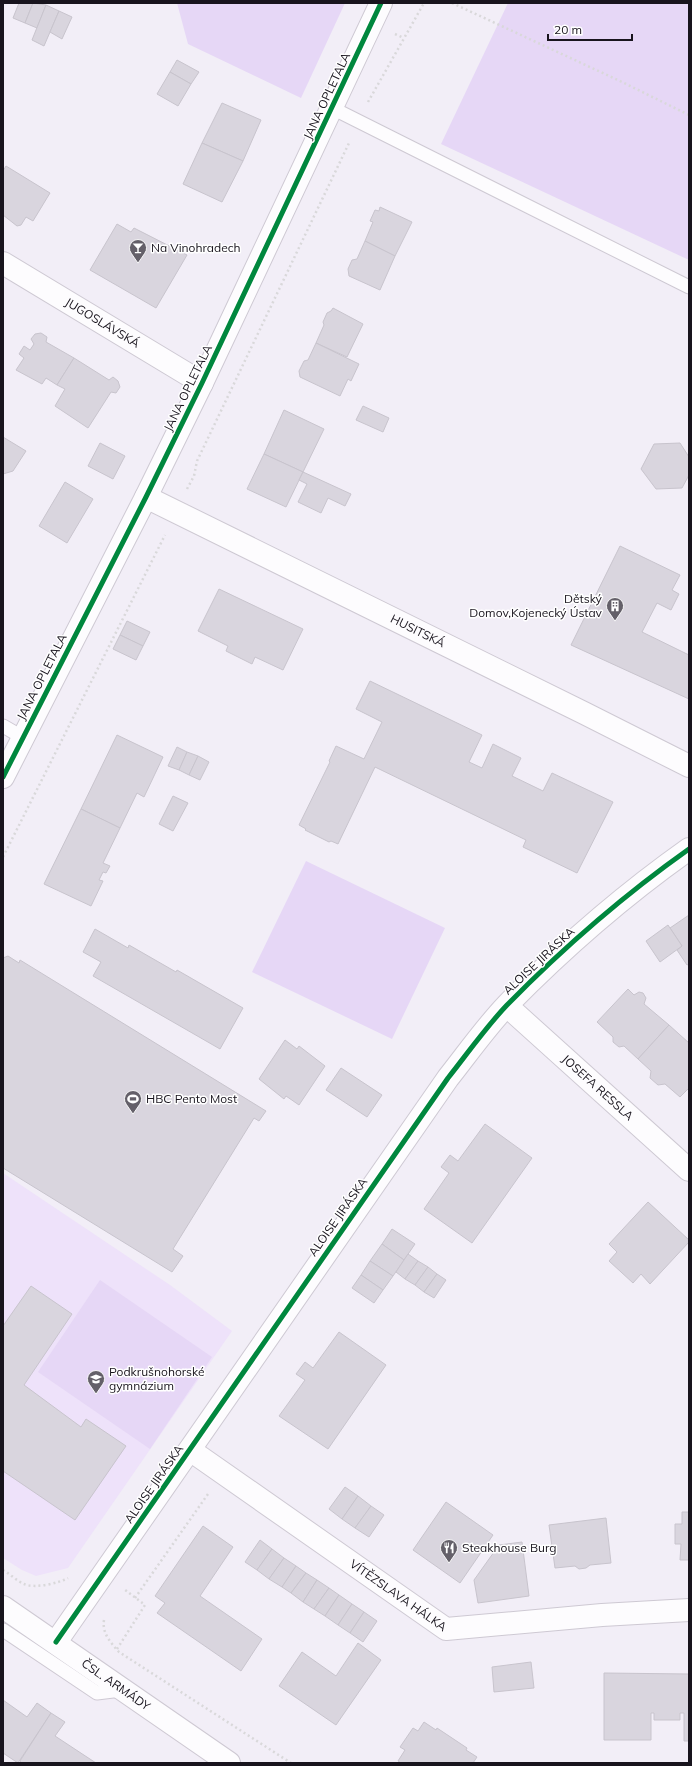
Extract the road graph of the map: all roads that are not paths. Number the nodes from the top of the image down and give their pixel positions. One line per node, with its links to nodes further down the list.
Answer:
1 (381, 3): 2 (street, JANA OPLETALA)
2 (332, 108): 4 (lane); 5 (street, JANA OPLETALA)
3 (3, 263): 5 (street, JUGOSLÁVSKÁ)
4 (689, 287)
5 (202, 383): 6 (street, JANA OPLETALA)
6 (146, 497): 8 (street, JANA OPLETALA); 9 (street, HUSITSKÁ)
7 (3, 726): 8 (lane)
8 (22, 737): 10 (street, JANA OPLETALA)
9 (689, 766)
10 (3, 777)
11 (689, 849): 12 (street, ALOISE JIRÁSKA)
12 (507, 1006): 13 (street, JOSEFA RESSLA); 14 (street, ALOISE JIRÁSKA)
13 (689, 1170)
14 (190, 1450): 16 (street, VÍTĚZSLAVA HÁLKA); 18 (street, ALOISE JIRÁSKA)
15 (3, 1607): 18 (street, ČSL. ARMÁDY)
16 (689, 1610)
17 (3, 1630): 19 (lane)
18 (56, 1642): 19 (street, ČSL. ARMÁDY)
19 (121, 1690): 20 (street, ČSL. ARMÁDY)
20 (229, 1763)

